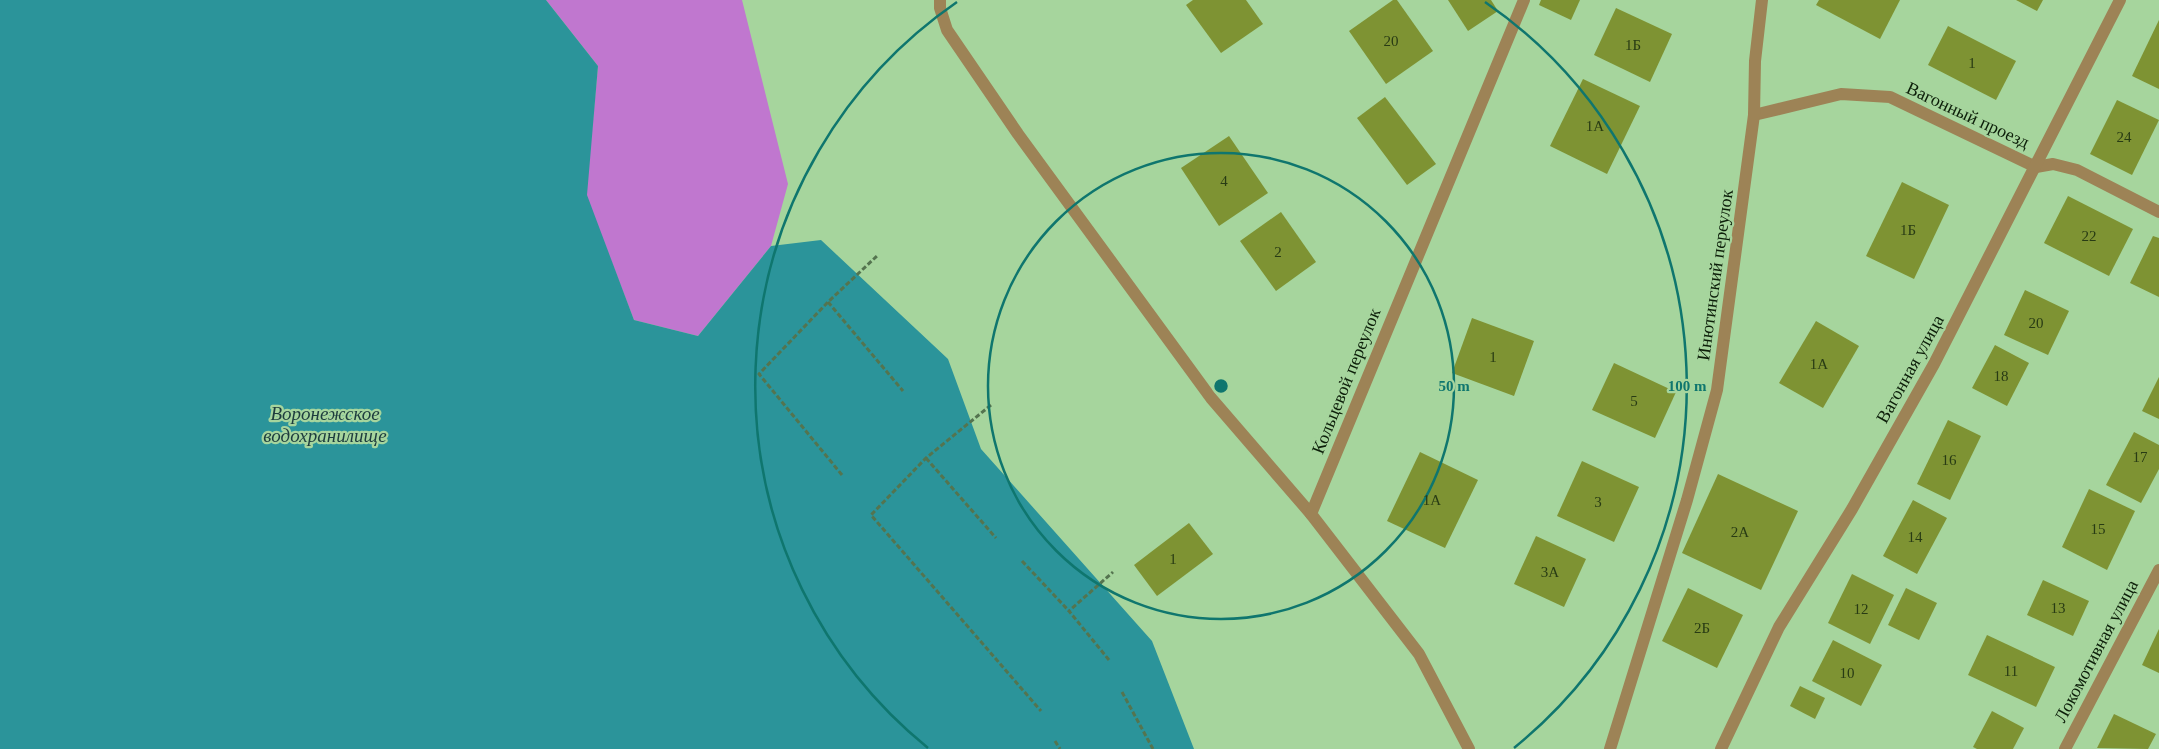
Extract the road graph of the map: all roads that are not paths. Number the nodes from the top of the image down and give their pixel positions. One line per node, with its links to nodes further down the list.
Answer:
1 (940, 0): 8 (street)
2 (1524, 0): 8 (street, Кольцевой переулок)
3 (1762, 0): 5 (street, Инютинский переулок)
4 (2120, 0): 6 (street, Вагонная улица)
5 (1754, 115): 6 (street, Вагонный проезд); 11 (street, Инютинский переулок)
6 (2036, 166): 7 (street, Вагонный проезд); 12 (street, Вагонная улица)
7 (2159, 212)
8 (1311, 514): 10 (street)
9 (2159, 570): 13 (street, Локомотивная улица)
10 (1469, 749)
11 (1610, 749)
12 (1721, 749)
13 (2065, 749)

